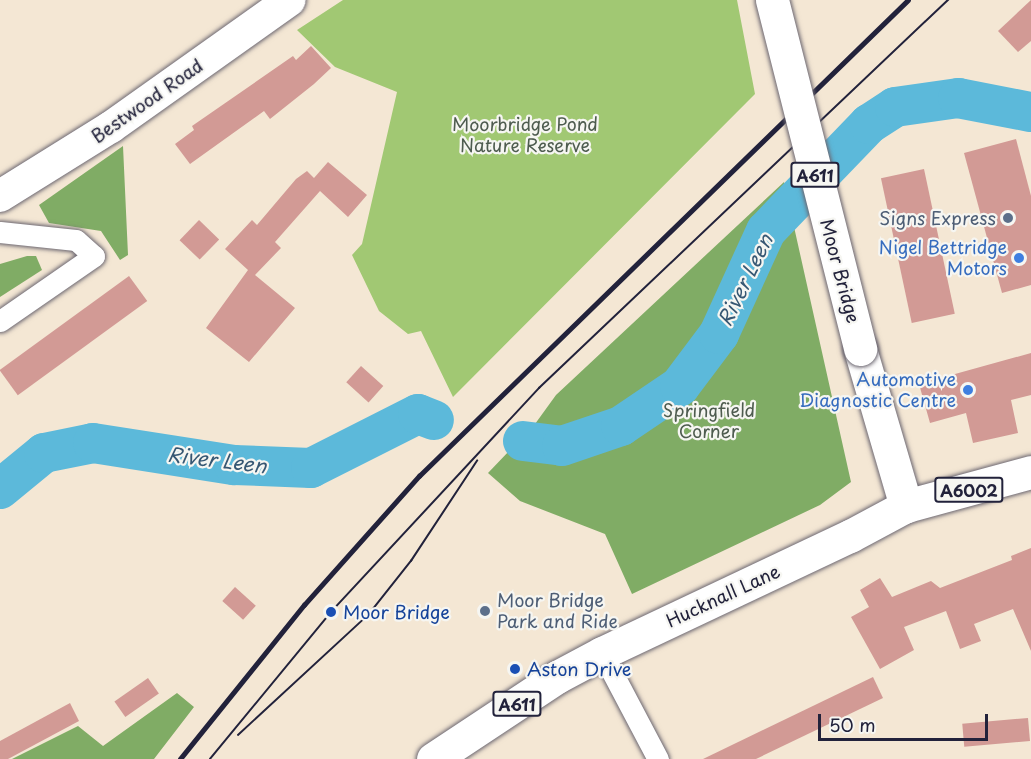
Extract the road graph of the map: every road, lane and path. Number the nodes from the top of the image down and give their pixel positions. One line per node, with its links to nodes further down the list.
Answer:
1 (290, 0): 3 (main road, Bestwood Road)
2 (772, 0): 7 (main road, Moor Bridge / A611, bridge)
3 (0, 196)
4 (0, 231): 5 (street)
5 (0, 321)
6 (1031, 472): 7 (main road, Hucknall Lane / A6002)
7 (906, 506): 8 (main road, Hucknall Lane / A611)
8 (602, 652): 9 (main road, Hucknall Lane / A611); 10 (street)
9 (434, 759)
10 (658, 759)

